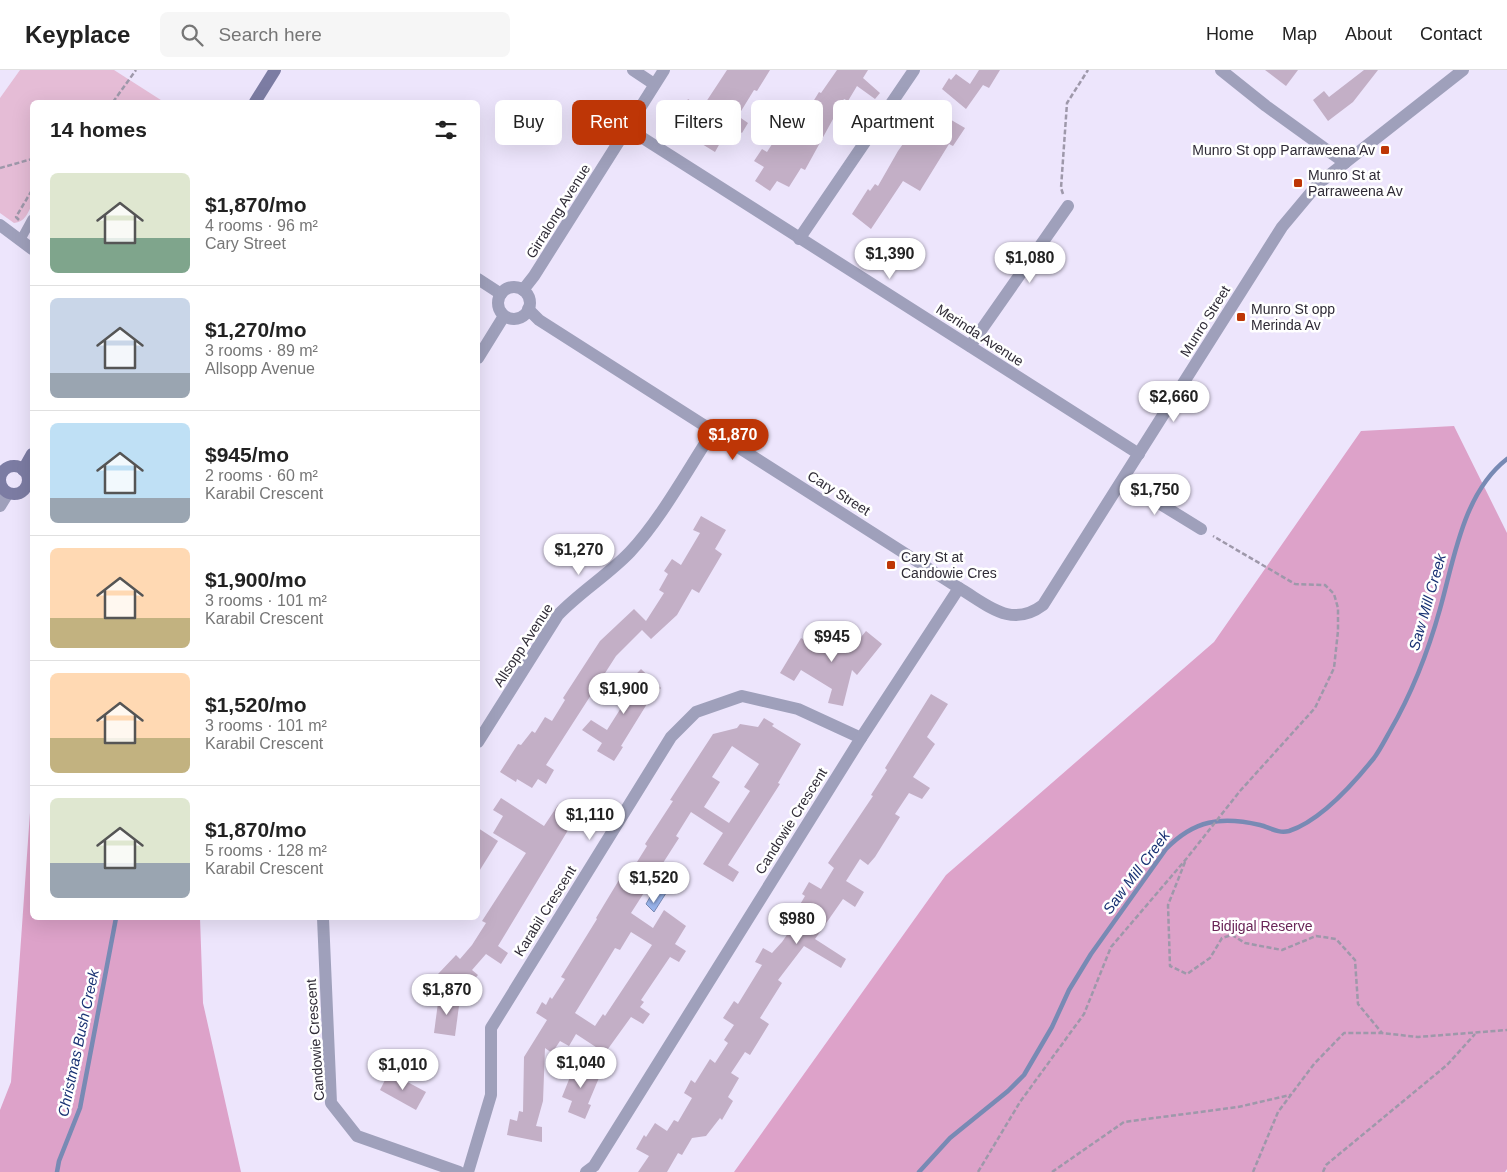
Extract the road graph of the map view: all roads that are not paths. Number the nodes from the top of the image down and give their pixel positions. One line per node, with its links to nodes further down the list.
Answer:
1 (275, 70): 8 (street)
2 (632, 70): 7 (street)
3 (664, 70): 7 (street, Girralong Avenue)
4 (914, 70): 16 (street)
5 (1221, 70): 12 (street)
6 (1463, 70): 12 (street, Munro Street)
7 (654, 84): 9 (street, Girralong Avenue)
8 (256, 100)
9 (644, 100)
10 (646, 140): 16 (street, Merinda Avenue)
11 (616, 145): 20 (street, Girralong Avenue)
12 (1345, 163): 27 (street, Munro Street)
13 (1068, 206): 24 (street)
14 (30, 223): 17 (lane)
15 (0, 225): 17 (street)
16 (799, 239): 24 (street, Merinda Avenue)
17 (20, 241): 18 (street)
18 (30, 248)
19 (480, 280): 21 (street)
20 (522, 290): 21 (street); 22 (street)
21 (501, 294): 23 (street)
22 (528, 309): 23 (street); 26 (street, Cary Street)
23 (504, 316): 25 (street)
24 (970, 346): 27 (street, Merinda Avenue)
25 (480, 355)
26 (712, 431): 35 (street, Cary Street); 37 (street, Allsopp Avenue)
27 (1139, 454): 31 (street, Munro Street)
28 (30, 458): 29 (street)
29 (23, 470): 30 (street); 32 (street)
30 (1, 471): 32 (street)
31 (1123, 480): 34 (street); 35 (street, Munro Street)
32 (8, 492): 33 (street)
33 (0, 506)
34 (1201, 529)
35 (958, 588): 36 (street, Candowie Crescent)
36 (862, 738): 40 (street, Karabil Crescent); 41 (street, Candowie Crescent)
37 (480, 739)
38 (323, 920): 39 (street, Candowie Crescent)
39 (459, 1172)
40 (468, 1172)
41 (586, 1172)

